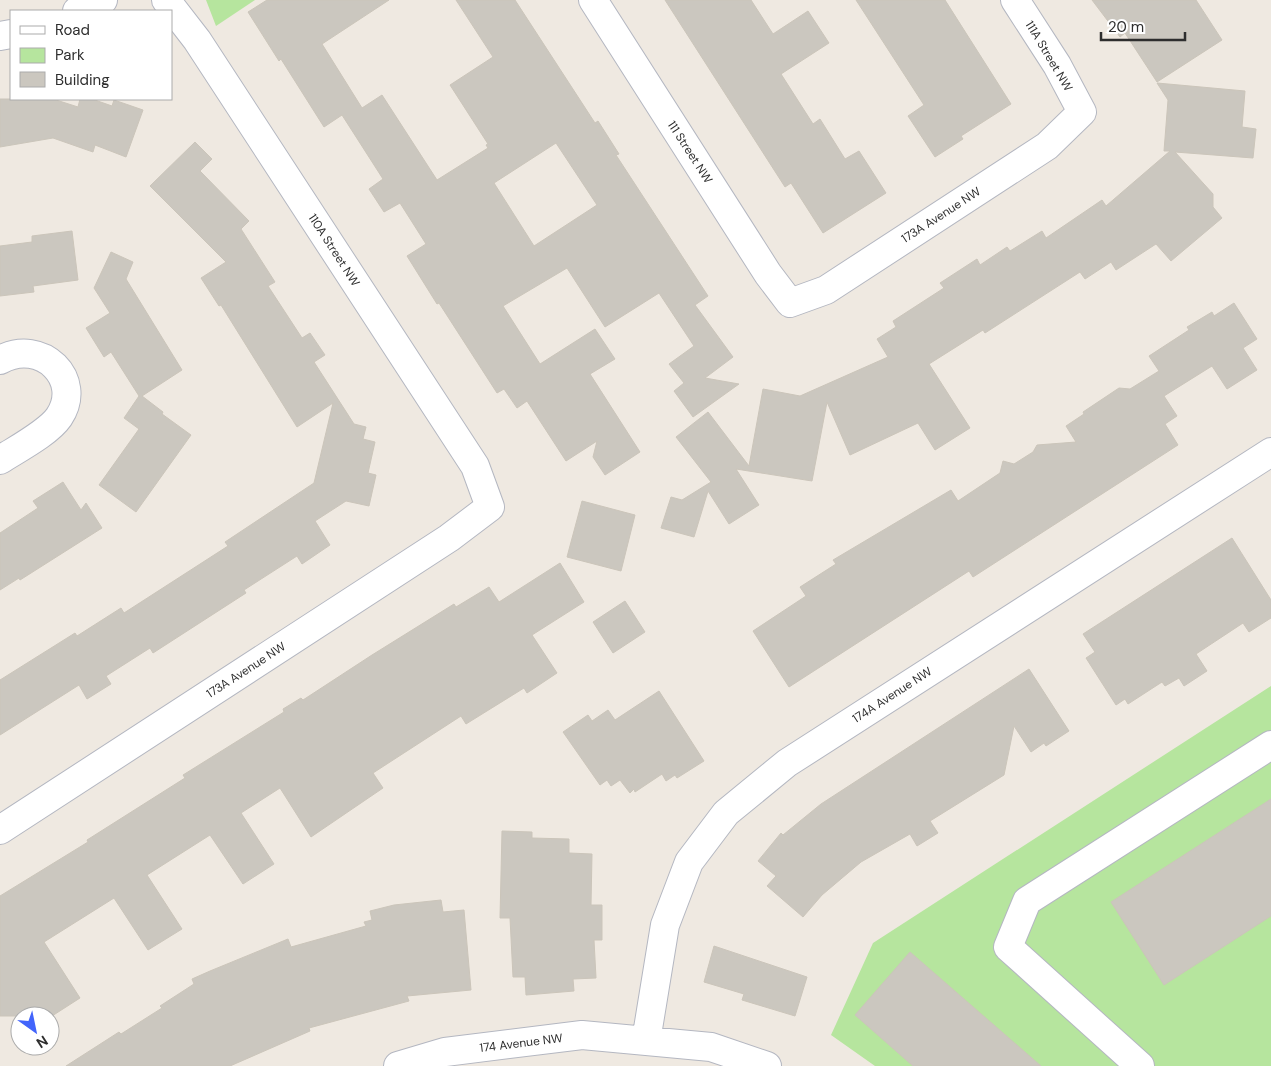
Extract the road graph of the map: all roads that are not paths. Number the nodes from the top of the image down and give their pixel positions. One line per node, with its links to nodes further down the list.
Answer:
1 (103, 0): 5 (street)
2 (166, 0): 11 (street, 110A Street NW)
3 (593, 0): 7 (street, 111 Street NW)
4 (1015, 0): 6 (street, 111A Street NW)
5 (79, 10)
6 (1082, 112): 7 (street, 173A Avenue NW)
7 (790, 303)
8 (0, 360): 10 (street)
9 (1271, 452): 14 (street, 174A Avenue NW)
10 (0, 460)
11 (490, 507): 13 (street, 173A Avenue NW)
12 (1271, 746): 17 (street)
13 (0, 830)
14 (646, 1041): 15 (street, 174 Avenue NW); 16 (street, 174 Avenue NW)
15 (398, 1066)
16 (767, 1066)
17 (1140, 1066)

